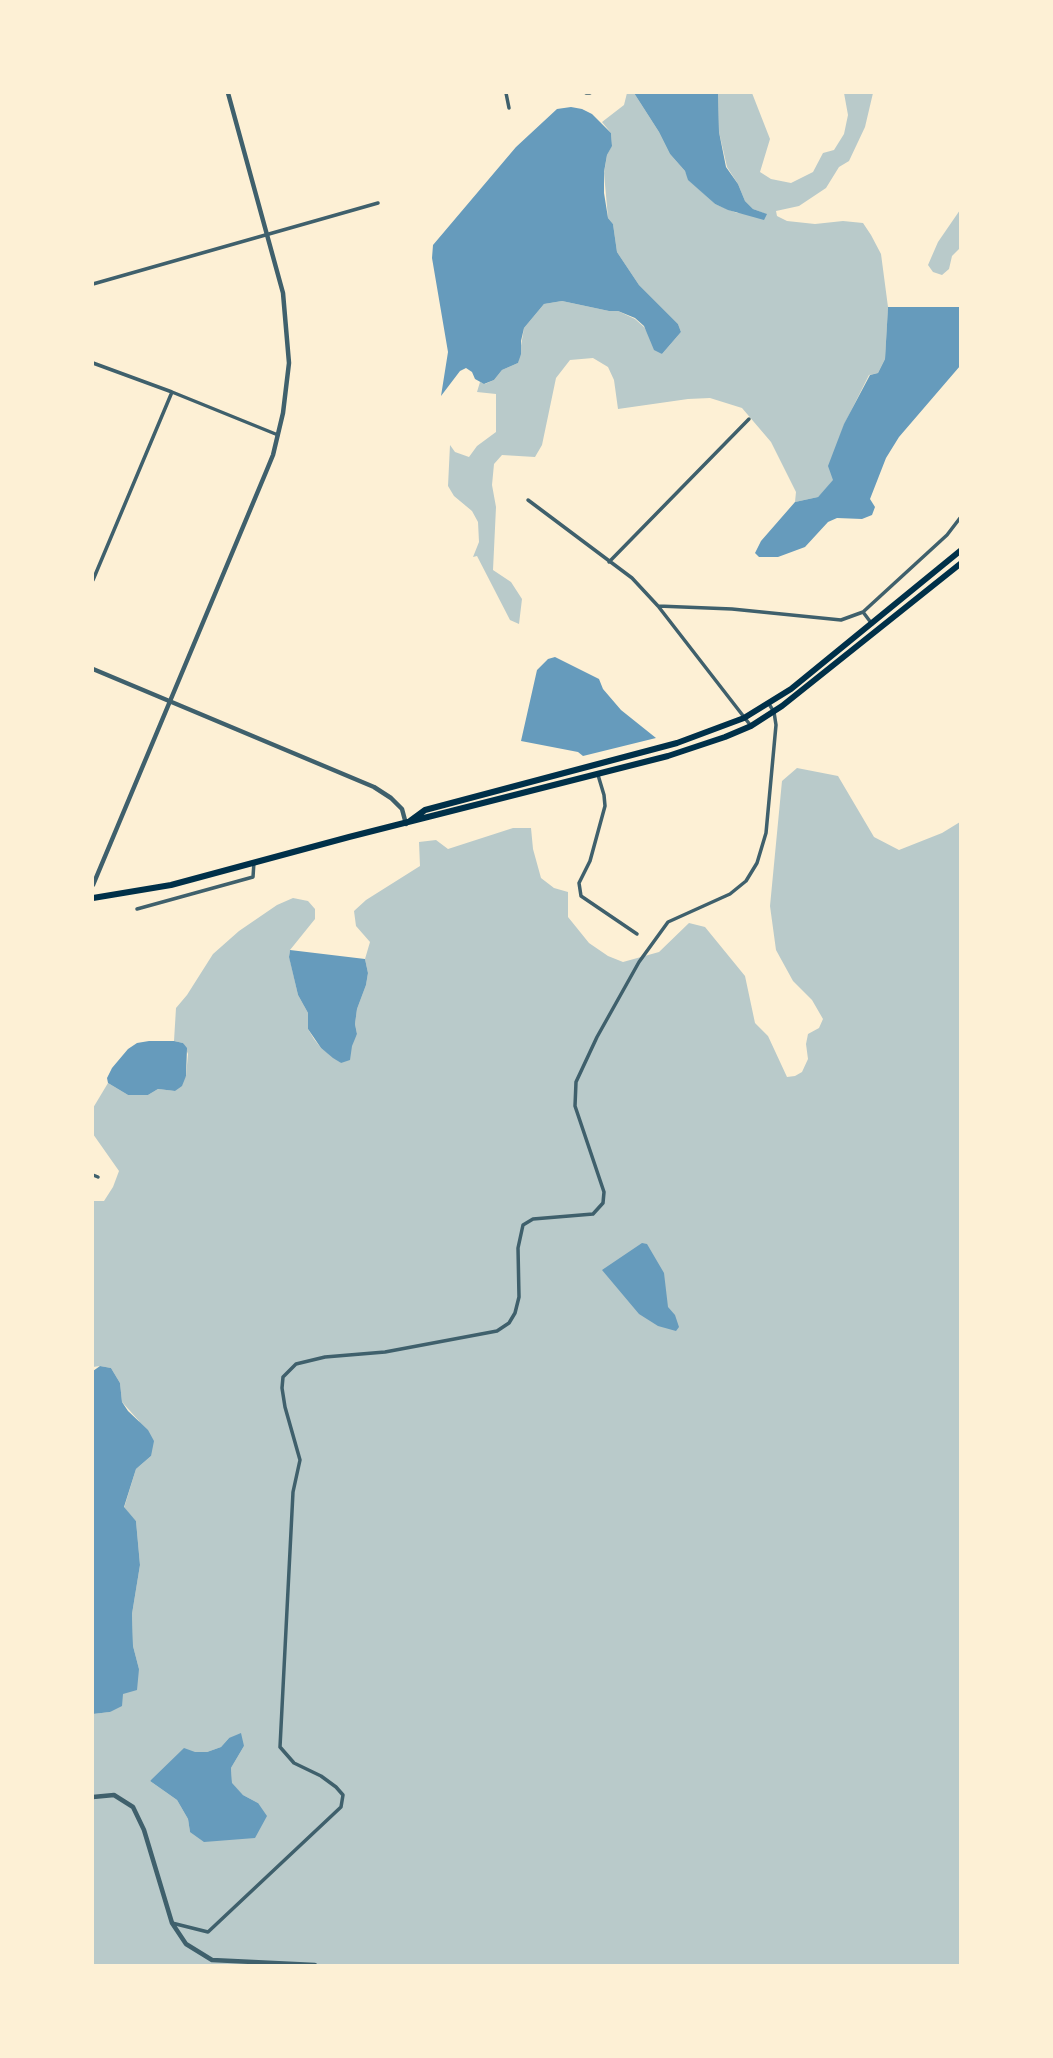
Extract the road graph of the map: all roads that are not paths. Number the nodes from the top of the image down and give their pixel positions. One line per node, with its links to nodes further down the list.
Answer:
1 (228, 93): 5 (street)
2 (506, 93): 3 (street)
3 (509, 108)
4 (378, 203): 5 (street)
5 (267, 236): 6 (street); 10 (street)
6 (93, 284)
7 (93, 363): 8 (street)
8 (172, 392): 10 (street); 16 (street)
9 (749, 419): 14 (street)
10 (278, 435): 22 (street)
11 (528, 500): 14 (street)
12 (960, 518): 18 (street)
13 (960, 551): 19 (main road)
14 (609, 562): 17 (street)
15 (960, 564): 20 (main road)
16 (93, 580)
17 (658, 606): 18 (street); 25 (street)
18 (863, 612): 19 (street)
19 (872, 624): 20 (street); 23 (main road)
20 (877, 631): 24 (main road)
21 (93, 668): 22 (street)
22 (170, 701): 28 (street); 30 (street)
23 (769, 704): 24 (street); 25 (main road)
24 (774, 712): 26 (main road); 35 (street)
25 (744, 718): 26 (street); 28 (main road)
26 (751, 726): 27 (main road)
27 (598, 775): 28 (main road); 33 (street)
28 (406, 824): 29 (main road)
29 (254, 863): 31 (main road); 32 (street)
30 (93, 885)
31 (93, 898)
32 (137, 909)
33 (637, 934)
34 (93, 1797): 35 (street)
35 (172, 1923): 36 (street)
36 (315, 1965)

